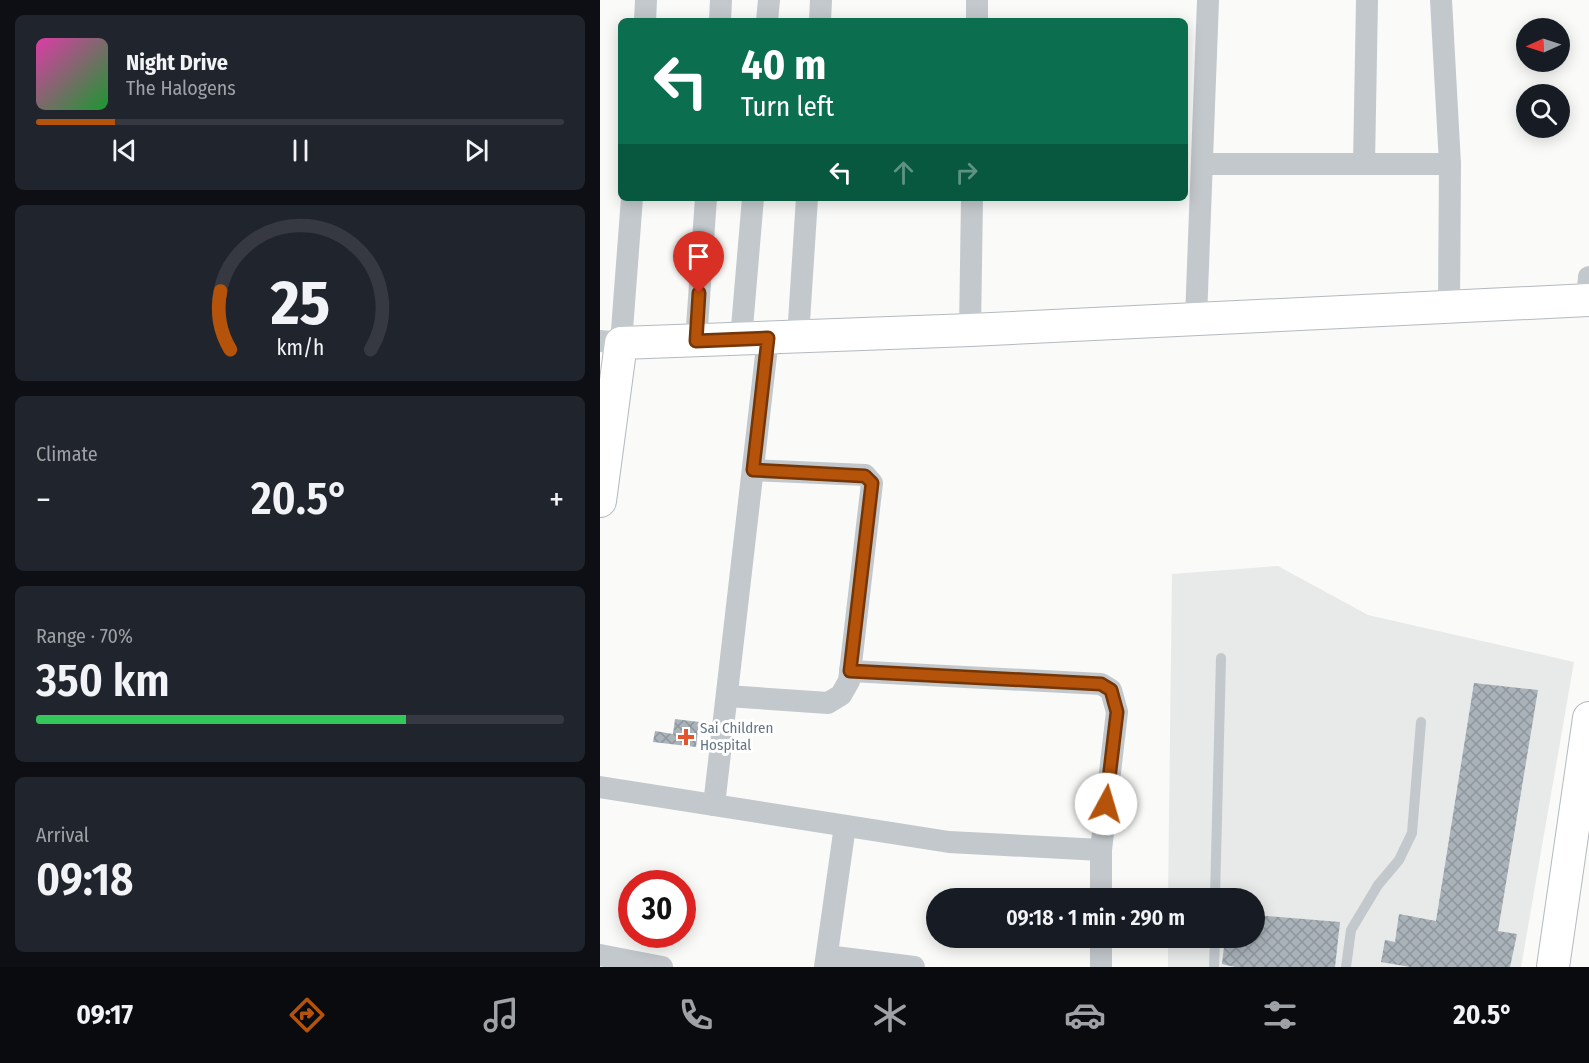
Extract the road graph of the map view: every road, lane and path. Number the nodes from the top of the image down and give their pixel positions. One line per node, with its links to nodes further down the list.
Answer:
1 (646, 0): 9 (street)
2 (721, 0): 10 (street)
3 (769, 0): 11 (street)
4 (821, 0): 12 (street)
5 (977, 0): 13 (street)
6 (1208, 0): 14 (street)
7 (1367, 0): 16 (street)
8 (1441, 0): 17 (street)
9 (645, 18)
10 (720, 18)
11 (767, 18)
12 (820, 18)
13 (977, 18)
14 (1196, 52): 15 (street)
15 (1202, 164): 16 (street); 25 (street)
16 (1364, 164): 17 (street)
17 (1450, 164): 24 (street)
18 (632, 201): 29 (street)
19 (706, 201): 28 (street)
20 (753, 201): 27 (street)
21 (806, 201): 27 (street)
22 (972, 201): 26 (street)
23 (1588, 292): 24 (street)
24 (1449, 307): 25 (street)
25 (1196, 319): 26 (street)
26 (970, 330): 27 (street)
27 (769, 338): 28 (street); 30 (street)
28 (696, 341): 29 (street)
29 (611, 342): 31 (street)
30 (753, 470): 33 (street); 34 (street)
31 (600, 501)
32 (1221, 658): 42 (lane)
33 (850, 671): 34 (street); 40 (street)
34 (727, 696): 38 (street)
35 (1589, 718): 52 (street)
36 (1421, 722): 51 (lane)
37 (600, 788): 38 (street)
38 (714, 805): 39 (street)
39 (845, 826): 40 (street); 46 (street)
40 (1101, 850): 41 (street)
41 (1101, 888)
42 (1215, 888)
43 (1101, 948): 49 (street)
44 (1215, 948): 50 (lane)
45 (600, 956): 47 (street)
46 (826, 962): 48 (street)
47 (662, 967)
48 (914, 967)
49 (1101, 967)
50 (1214, 967)
51 (1346, 967)
52 (1553, 967)

